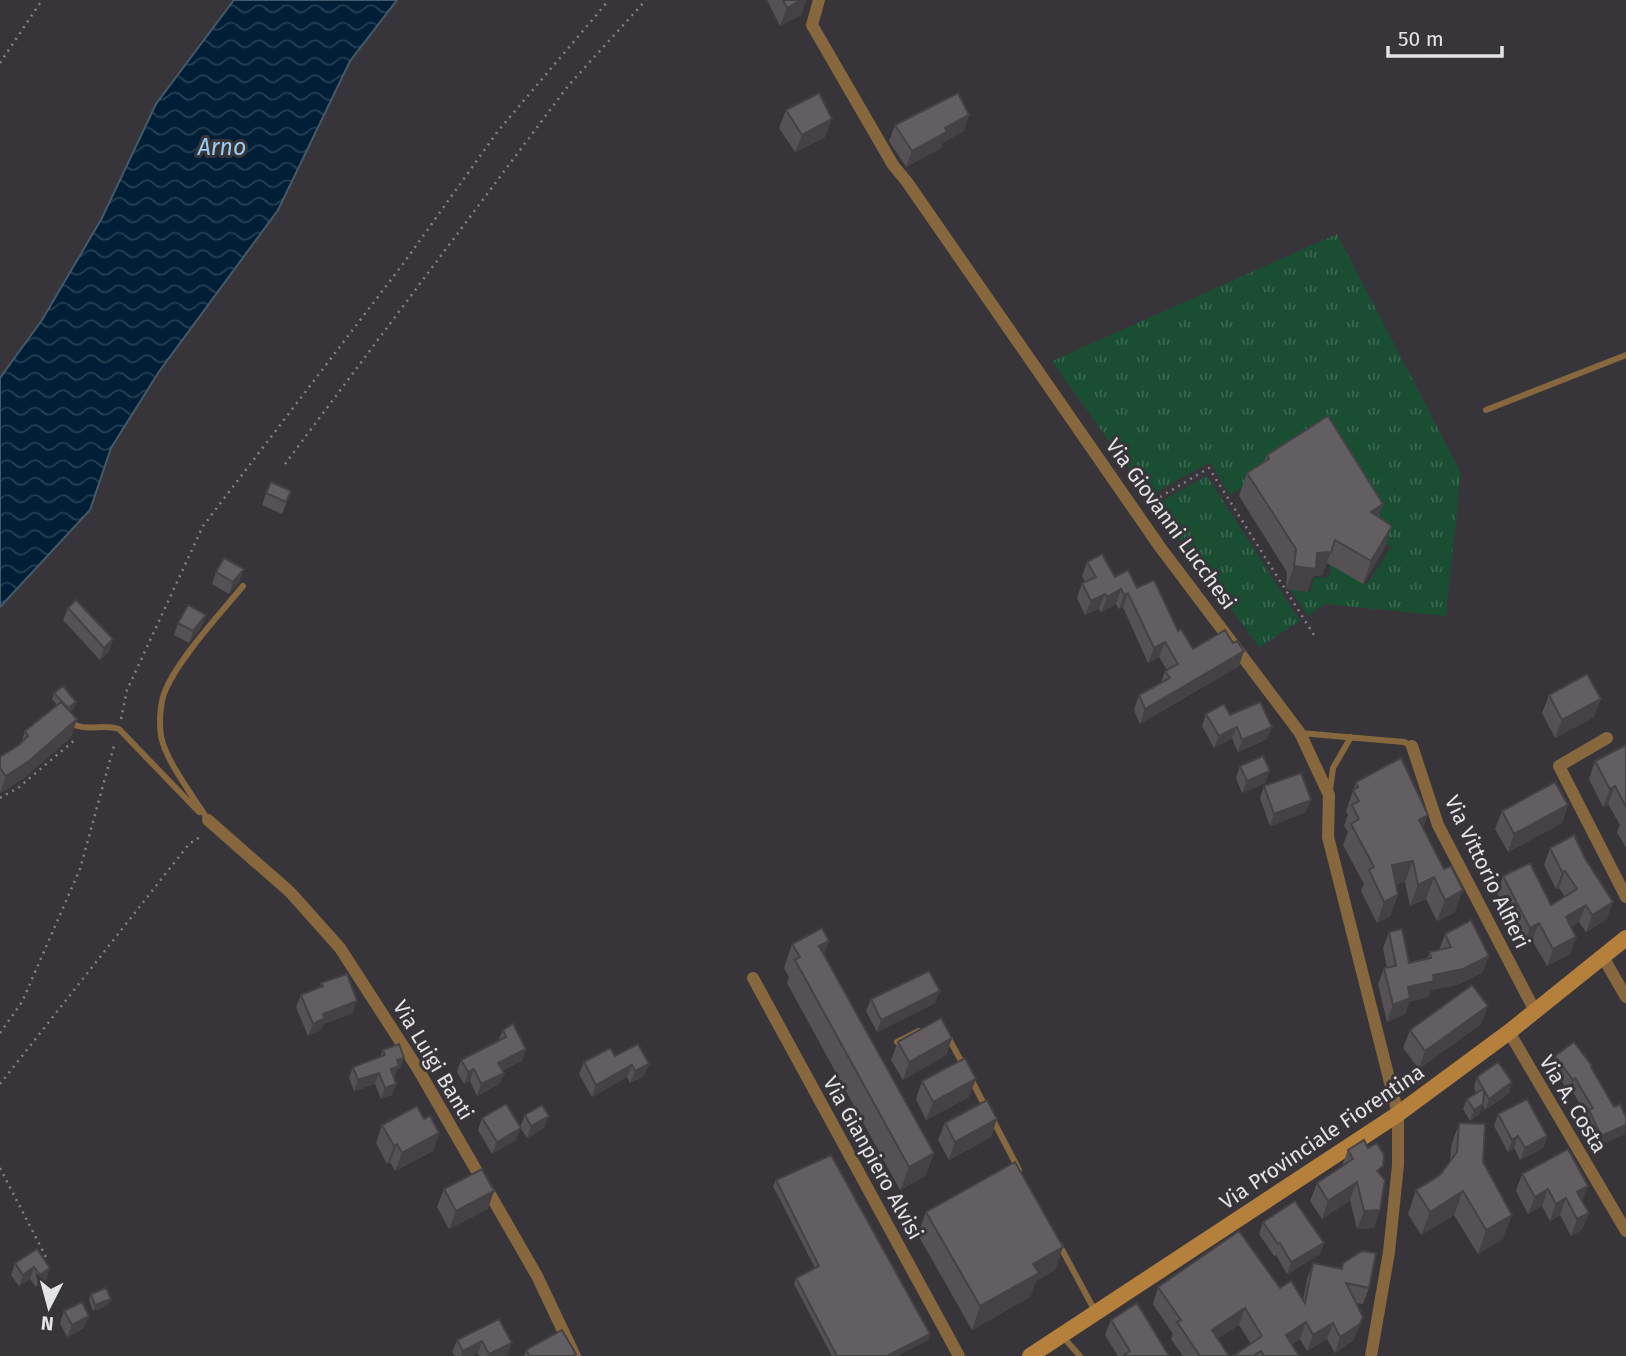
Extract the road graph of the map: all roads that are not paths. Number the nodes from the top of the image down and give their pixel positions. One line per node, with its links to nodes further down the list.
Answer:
1 (819, 0): 6 (street, Via Giovanni Lucchesi)
2 (1626, 355): 3 (lane)
3 (1486, 410)
4 (243, 586): 11 (lane)
5 (59, 716): 11 (lane)
6 (1300, 733): 7 (lane); 10 (street, Via Giovanni Lucchesi)
7 (1351, 737): 9 (lane); 10 (lane)
8 (1607, 738): 12 (street)
9 (1412, 746): 17 (street, Via Vittorio Alfieri)
10 (1329, 795): 22 (street, Via Giovanni Lucchesi)
11 (208, 821): 28 (street, Via Luigi Banti)
12 (1626, 897)
13 (1626, 938): 14 (main road, Via Provinciale Fiorentina)
14 (1603, 957): 16 (street); 17 (main road, Via Provinciale Fiorentina)
15 (753, 978): 29 (street, Via Gianpiero Alvisi)
16 (1626, 997)
17 (1535, 1011): 20 (main road, Via Provinciale Fiorentina)
18 (928, 1026): 21 (lane)
19 (946, 1032): 23 (lane)
20 (1508, 1032): 22 (main road, Via Provinciale Fiorentina); 24 (street, Via A. Costa)
21 (897, 1042)
22 (1398, 1114): 26 (main road, Via Provinciale Fiorentina); 32 (street, Via Giovanni Lucchesi)
23 (1024, 1179)
24 (1626, 1231)
25 (1057, 1240): 26 (lane)
26 (1096, 1313): 27 (main road, Via Provinciale Fiorentina)
27 (1062, 1336): 30 (main road, Via Provinciale Fiorentina); 31 (lane)
28 (575, 1356)
29 (959, 1356)
30 (1030, 1356)
31 (1080, 1356)
32 (1371, 1356)

